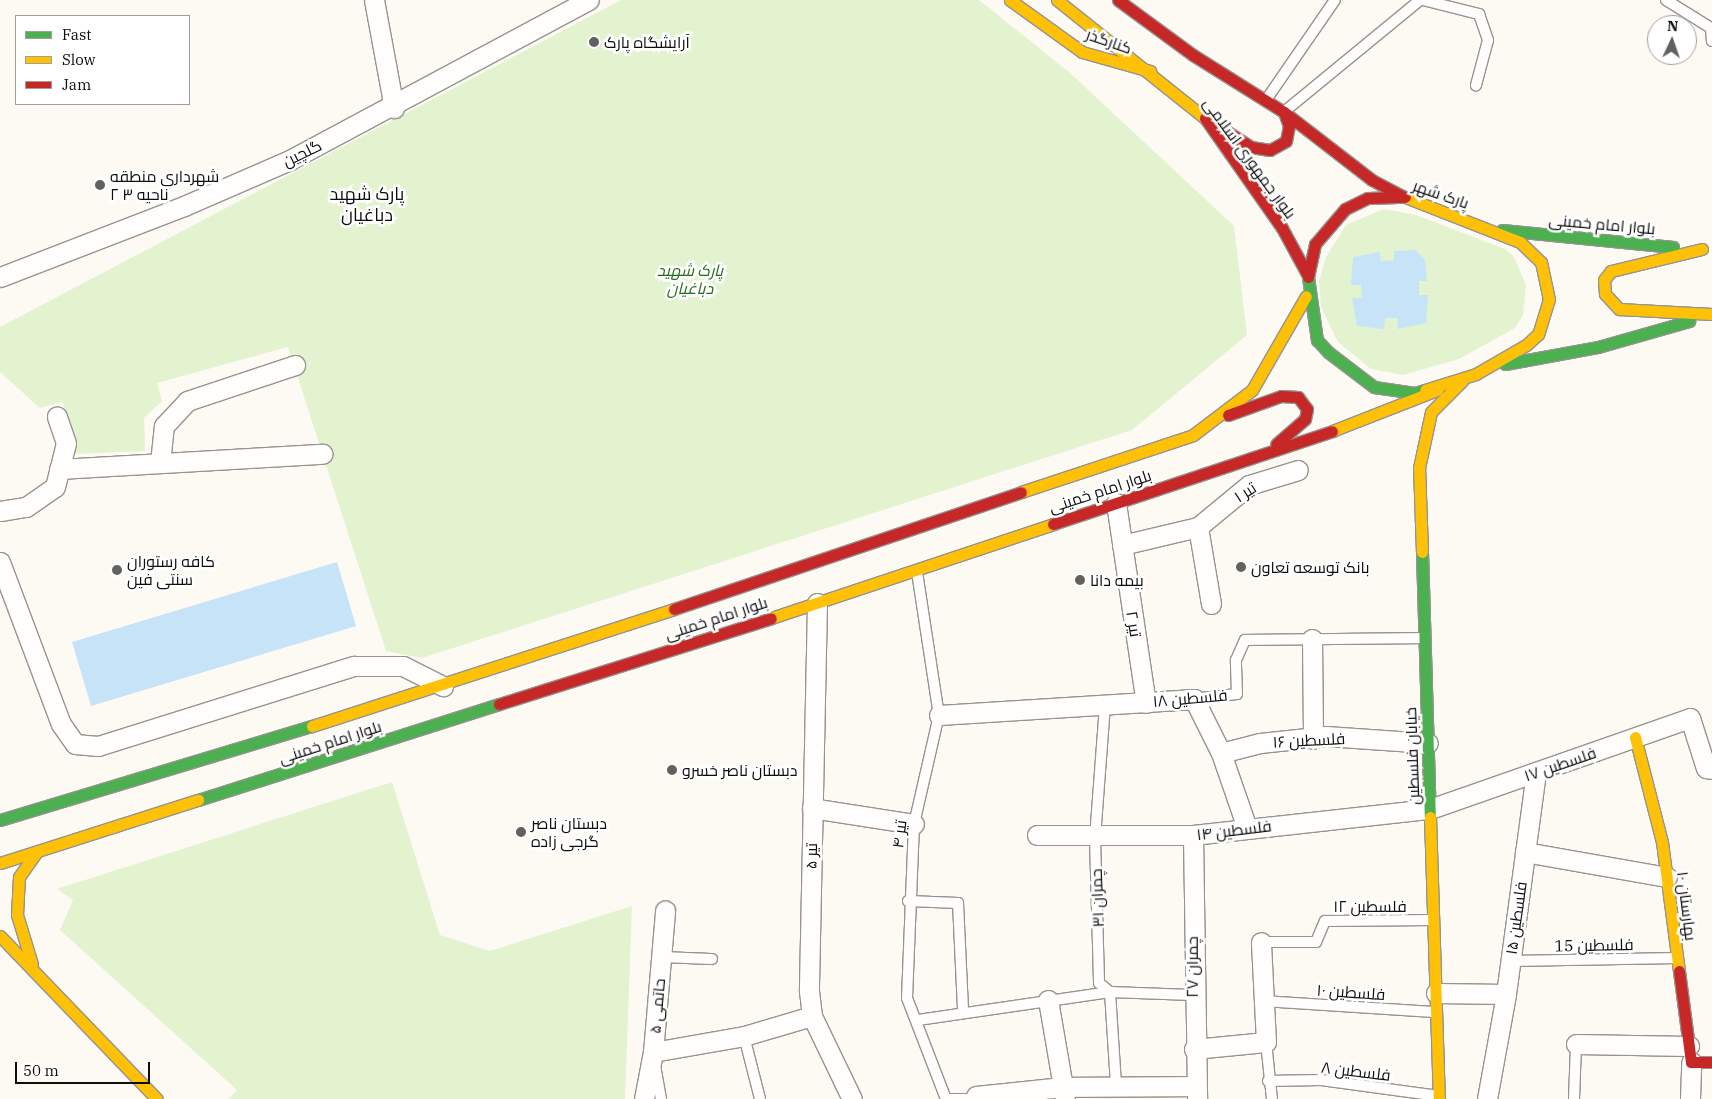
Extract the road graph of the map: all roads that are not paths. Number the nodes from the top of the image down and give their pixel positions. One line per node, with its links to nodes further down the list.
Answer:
1 (374, 0): 13 (street)
2 (589, 0): 13 (street, گلچین)
3 (1010, 0): 10 (main road, کنارگذر)
4 (1057, 0): 10 (main road, بلوار جمهوری اسلامی)
5 (1118, 0): 12 (main road, بلوار جمهوری اسلامی)
6 (1335, 0): 12 (lane)
7 (1422, 0): 11 (lane); 14 (lane)
8 (1666, 0): 9 (lane)
9 (1712, 41)
10 (1152, 71): 15 (main road, بلوار جمهوری اسلامی)
11 (1476, 85)
12 (1266, 100): 14 (main road, بلوار جمهوری اسلامی)
13 (394, 108): 20 (street, گلچین)
14 (1284, 112): 15 (main road); 16 (main road, بلوار جمهوری اسلامی)
15 (1200, 113): 19 (main road, بلوار جمهوری اسلامی)
16 (1405, 198): 17 (main road, پارک شهر); 19 (main road, پارک شهر)
17 (1488, 228): 18 (main road, بلوار امام خمینی); 24 (main road, پارک شهر)
18 (1707, 249): 22 (main road)
19 (1307, 274): 21 (main road, پارک شهر)
20 (0, 277)
21 (1306, 296): 26 (main road, پارک شهر); 28 (main road, بلوار امام خمینی)
22 (1712, 314): 24 (main road)
23 (295, 365): 31 (street)
24 (1495, 366): 25 (main road, پارک شهر)
25 (1465, 379): 26 (main road, پارک شهر); 42 (main road, خیابان فلسطین)
26 (1437, 390): 29 (main road, بلوار امام خمینی)
27 (57, 417): 32 (street)
28 (1222, 417): 29 (main road); 44 (main road, بلوار امام خمینی)
29 (1268, 452): 34 (main road, بلوار امام خمینی)
30 (323, 454): 31 (street)
31 (160, 463): 32 (street)
32 (59, 469): 35 (street)
33 (1298, 470): 36 (street, تیر ۱)
34 (1116, 503): 37 (street, تیر ۲); 39 (main road, بلوار امام خمینی)
35 (0, 511)
36 (1198, 527): 37 (street, تیر ۱); 41 (street)
37 (1122, 545): 46 (street, تیر ۲)
38 (0, 562): 44 (street)
39 (917, 570): 40 (main road, بلوار امام خمینی); 48 (lane, تیر ۴)
40 (817, 603): 55 (street, تیر ۵); 64 (main road, بلوار امام خمینی)
41 (1211, 604)
42 (1424, 638): 43 (lane, فلسطین ۱۸); 51 (main road, خیابان فلسطین)
43 (1312, 639): 45 (lane, فلسطین ۱۸); 50 (street)
44 (443, 686): 57 (main road, بلوار امام خمینی)
45 (1194, 699): 46 (street, فلسطین ۱۸); 52 (street)
46 (1146, 702): 47 (street, فلسطین ۱۸)
47 (1105, 705): 48 (street, فلسطین ۱۸); 62 (lane, چمران ۳۱)
48 (939, 715): 58 (lane, تیر ۴)
49 (1635, 737): 53 (street, فلسطین ۱۷); 54 (street, فلسطین ۱۷); 66 (main road, بهارستان ۱۰)
50 (1313, 739): 51 (street, فلسطین ۱۶); 52 (street, فلسطین ۱۶)
51 (1428, 743): 56 (main road, خیابان فلسطین)
52 (1221, 753): 59 (street)
53 (1712, 769)
54 (1536, 772): 56 (street, فلسطین ۱۷); 63 (street, فلسطین ۱۵)
55 (812, 808): 58 (street); 85 (street, تیر ۵)
56 (1430, 809): 59 (street, فلسطین ۱۴); 69 (main road, خیابان فلسطین)
57 (0, 820)
58 (914, 824): 67 (lane, تیر ۴)
59 (1247, 828): 61 (street, فلسطین ۱۴)
60 (1037, 835): 62 (street, فلسطین ۱۴)
61 (1193, 835): 62 (street, فلسطین ۱۴); 80 (street, چمران ۲۷)
62 (1095, 838): 77 (lane, چمران ۳۱)
63 (1525, 852): 66 (street); 75 (street, فلسطین ۱۵)
64 (36, 853): 65 (main road, بلوار امام خمینی); 76 (main road)
65 (0, 863)
66 (1667, 877): 73 (main road, بهارستان ۱۰)
67 (908, 901): 83 (lane); 86 (lane, تیر ۴)
68 (665, 912): 72 (street, حاتمی ۵)
69 (1433, 920): 71 (lane, فلسطین ۱۲); 78 (main road, خیابان فلسطین)
70 (0, 936): 76 (main road)
71 (1261, 942): 82 (street)
72 (661, 958): 74 (lane); 91 (street, حاتمی ۵)
73 (1678, 958): 75 (lane, فلسطین 15); 92 (main road, بهارستان ۱۰)
74 (712, 959)
75 (1510, 961): 79 (street, فلسطین ۱۵)
76 (32, 965): 100 (main road)
77 (1110, 992): 80 (lane); 81 (lane); 95 (lane, چمران ۳۱)
78 (1436, 993): 79 (street); 84 (main road, خیابان فلسطین)
79 (1506, 994): 108 (street, فلسطین ۱۵)
80 (1192, 995): 90 (street, چمران ۲۷)
81 (1048, 1000): 83 (lane); 97 (street)
82 (1263, 1001): 84 (lane, فلسطین ۱۰); 88 (street)
83 (963, 1011): 86 (lane)
84 (1436, 1012): 99 (main road, خیابان فلسطین)
85 (812, 1016): 87 (street); 104 (street, تیر ۵)
86 (918, 1020): 105 (lane, تیر ۴)
87 (744, 1036): 91 (street); 103 (lane)
88 (1266, 1042): 90 (street); 94 (lane)
89 (1576, 1044): 92 (street); 109 (lane)
90 (1194, 1049): 96 (street, چمران ۲۷)
91 (653, 1052): 101 (street, حاتمی ۵); 102 (lane)
92 (1690, 1054): 93 (main road); 110 (street)
93 (1712, 1062)
94 (1268, 1081): 99 (lane, فلسطین ۸); 107 (lane)
95 (1116, 1086): 96 (street); 97 (street)
96 (1196, 1092)
97 (1064, 1093): 98 (street)
98 (976, 1098): 106 (lane)
99 (1439, 1098)
100 (156, 1099)
101 (644, 1099)
102 (661, 1099)
103 (760, 1099)
104 (852, 1099)
105 (946, 1099)
106 (950, 1099)
107 (1272, 1099)
108 (1486, 1099)
109 (1574, 1099)
110 (1690, 1099)

